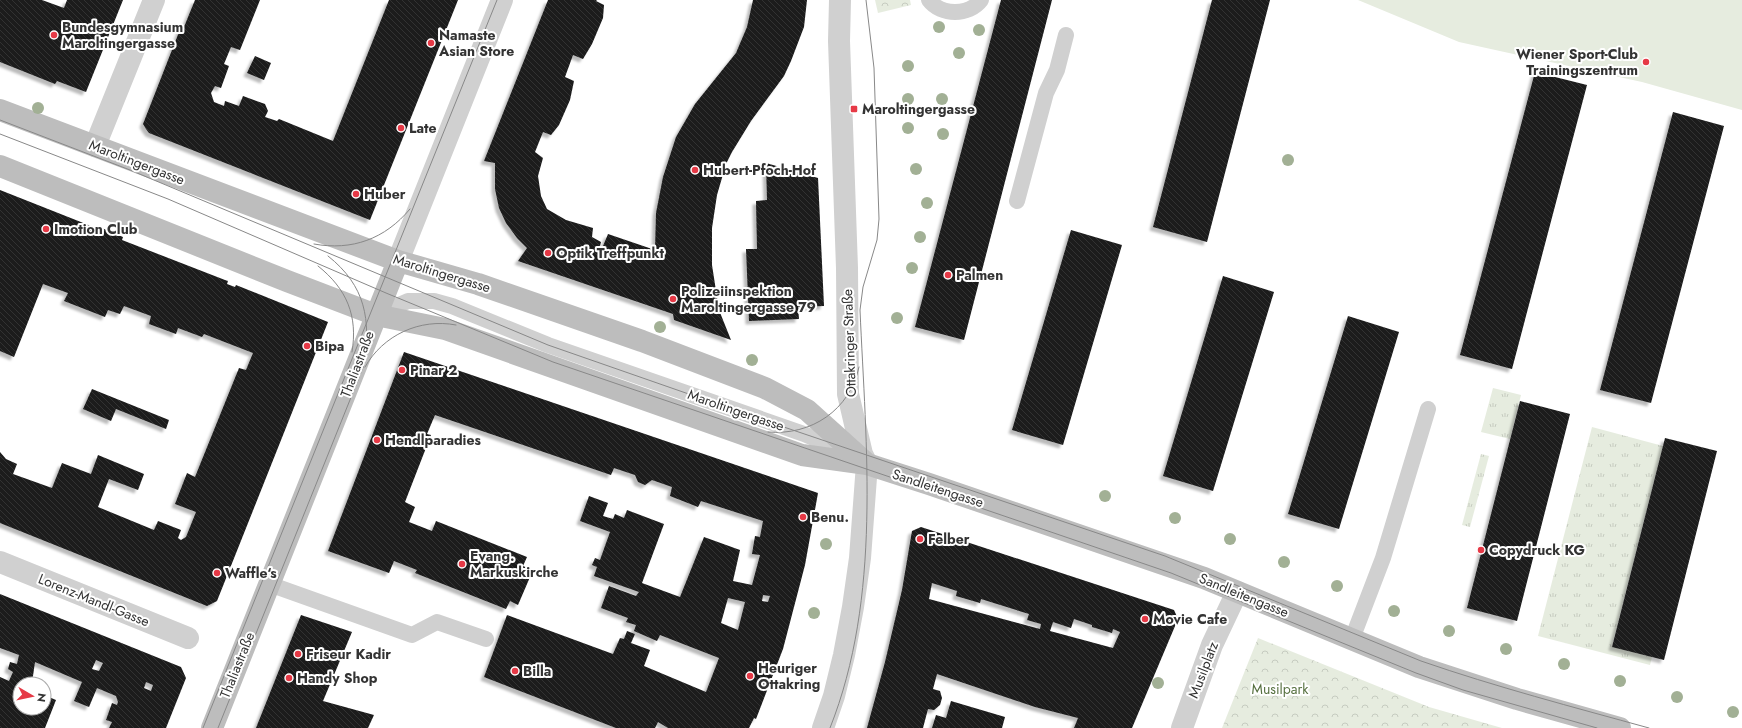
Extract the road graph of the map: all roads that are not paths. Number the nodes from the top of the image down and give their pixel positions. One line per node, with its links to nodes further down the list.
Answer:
1 (154, 0): 8 (street)
2 (502, 0): 11 (street, Thaliastraße)
3 (840, 0): 14 (street, Ottakringer Straße)
4 (929, 0): 5 (lane)
5 (981, 0)
6 (1066, 35): 10 (lane)
7 (0, 110): 8 (main road, Maroltingergasse)
8 (95, 146): 11 (main road, Maroltingergasse)
9 (0, 166): 12 (main road, Maroltingergasse)
10 (1017, 201)
11 (398, 261): 12 (main road, Thaliastraße); 14 (main road, Maroltingergasse)
12 (376, 315): 14 (main road, Maroltingergasse); 16 (main road, Thaliastraße)
13 (1428, 409): 20 (lane)
14 (866, 464): 17 (main road, Sandleitengasse); 22 (street, Ottakringer Straße)
15 (0, 562): 18 (street, Lorenz-Mandl-Gasse)
16 (269, 584): 19 (lane); 21 (main road, Thaliastraße)
17 (1237, 592): 20 (main road, Sandleitengasse); 23 (street, Musilplatz)
18 (188, 638)
19 (486, 639)
20 (1352, 639): 24 (main road, Sandleitengasse)
21 (212, 728)
22 (823, 728)
23 (1182, 728)
24 (1620, 728)

